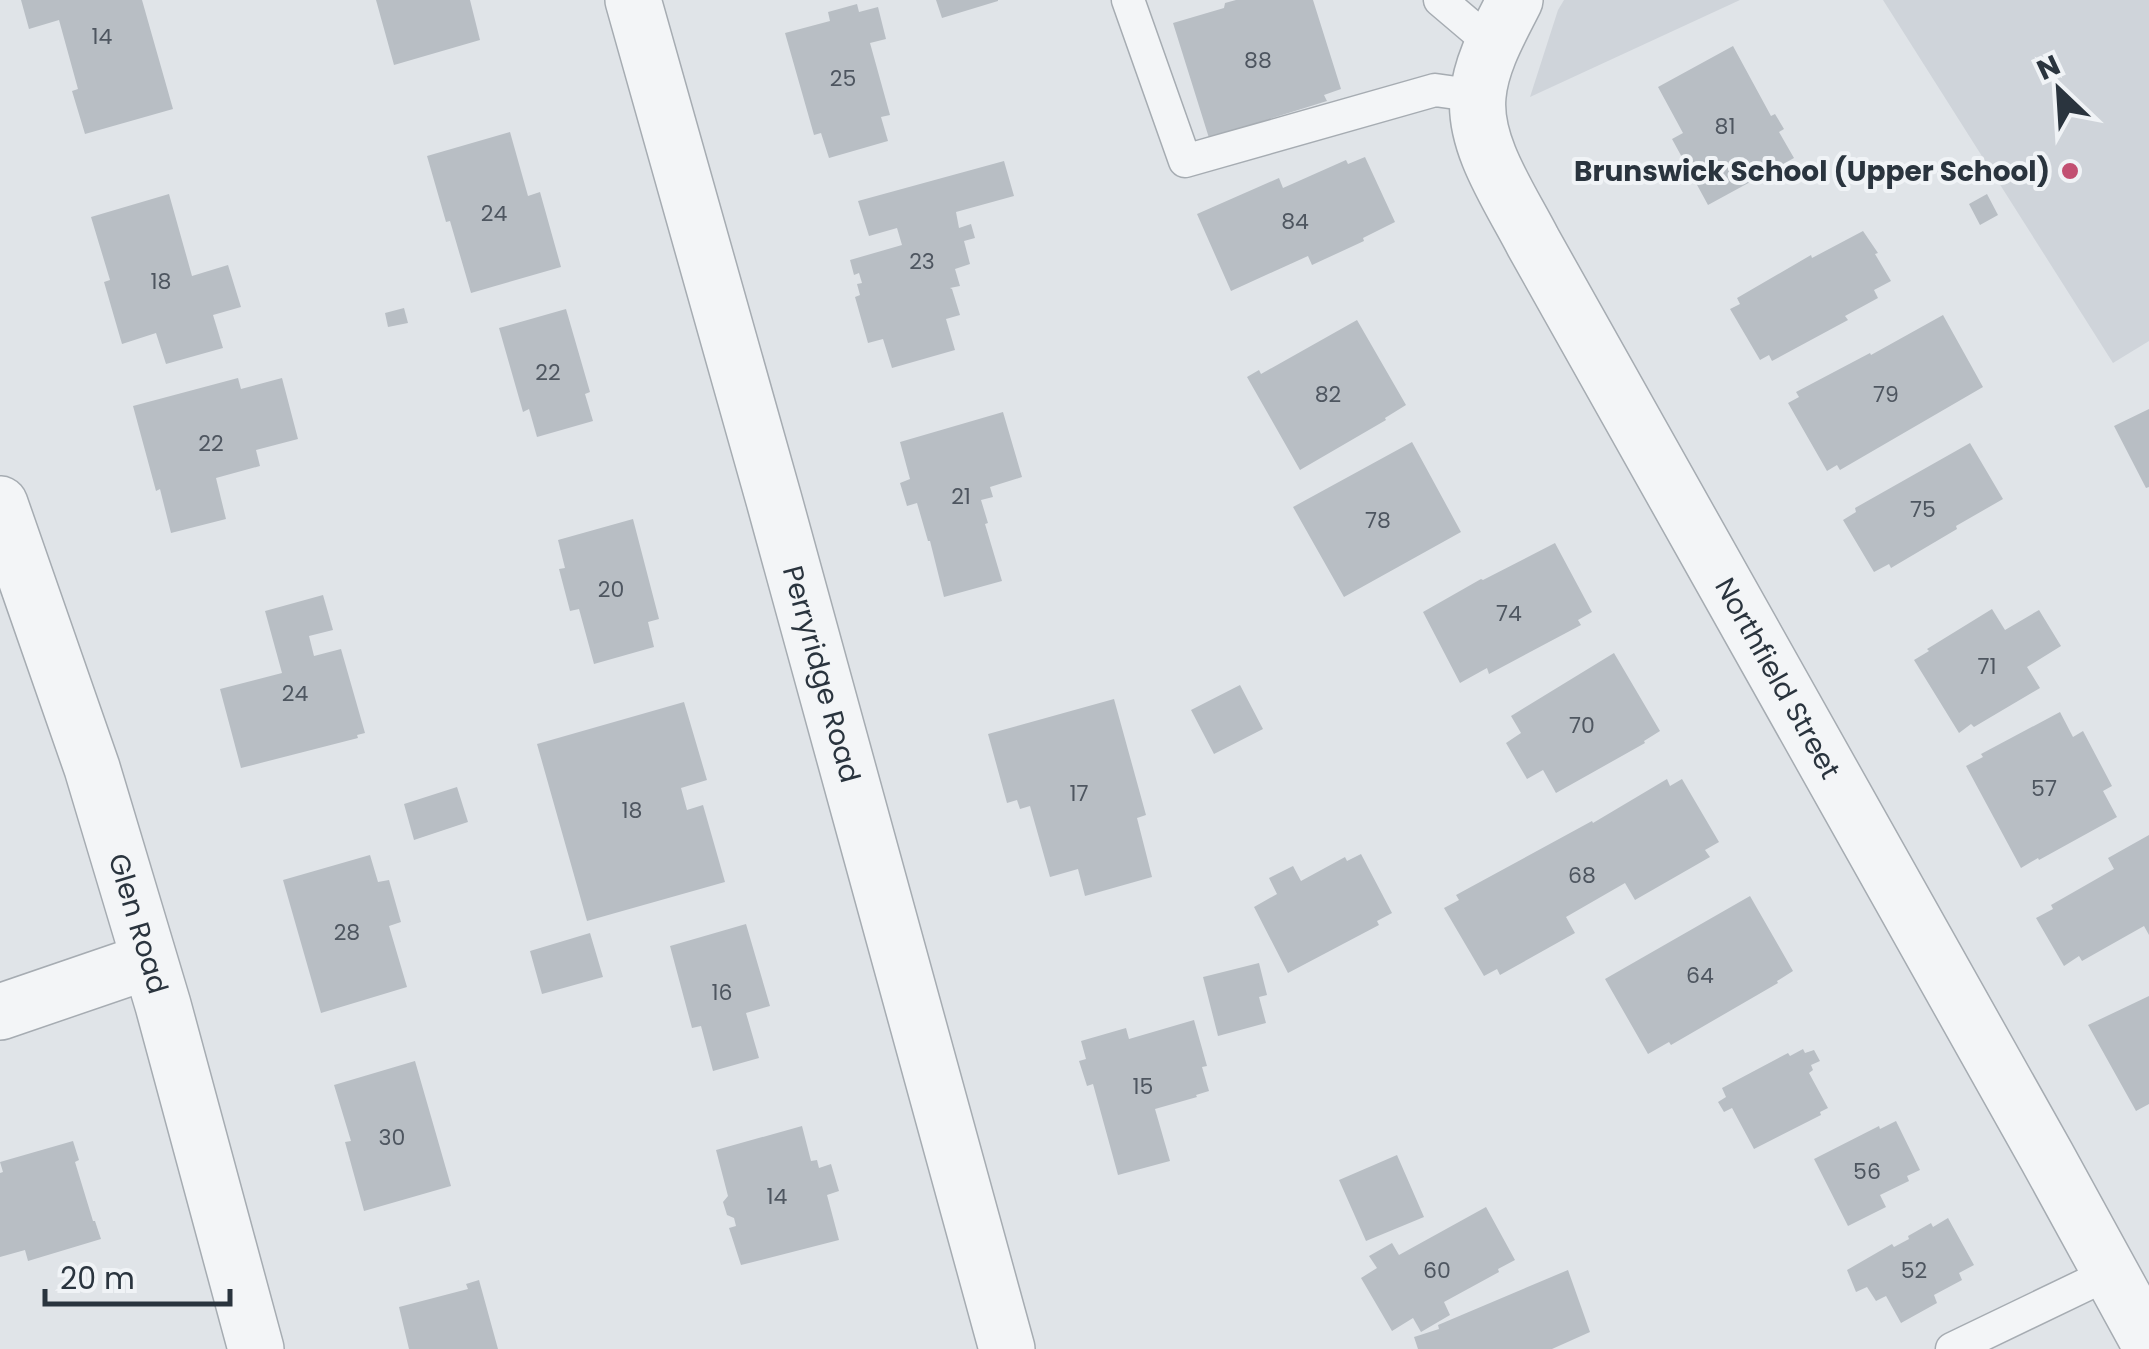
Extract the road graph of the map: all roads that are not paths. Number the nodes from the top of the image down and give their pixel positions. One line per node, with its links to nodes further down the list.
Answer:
1 (633, 0): 13 (street, Perryridge Road)
2 (1128, 0): 5 (lane)
3 (1440, 0): 4 (lane)
4 (1504, 23): 5 (street, Northfield Street)
5 (1478, 96): 10 (street, Northfield Street)
6 (0, 504): 7 (street, Glen Road)
7 (9, 574): 8 (street, Glen Road)
8 (149, 961): 9 (street); 12 (street, Glen Road)
9 (0, 1012)
10 (2110, 1272): 11 (street, Northfield Street); 14 (lane)
11 (2149, 1343)
12 (256, 1349)
13 (1007, 1349)
14 (1952, 1349)

